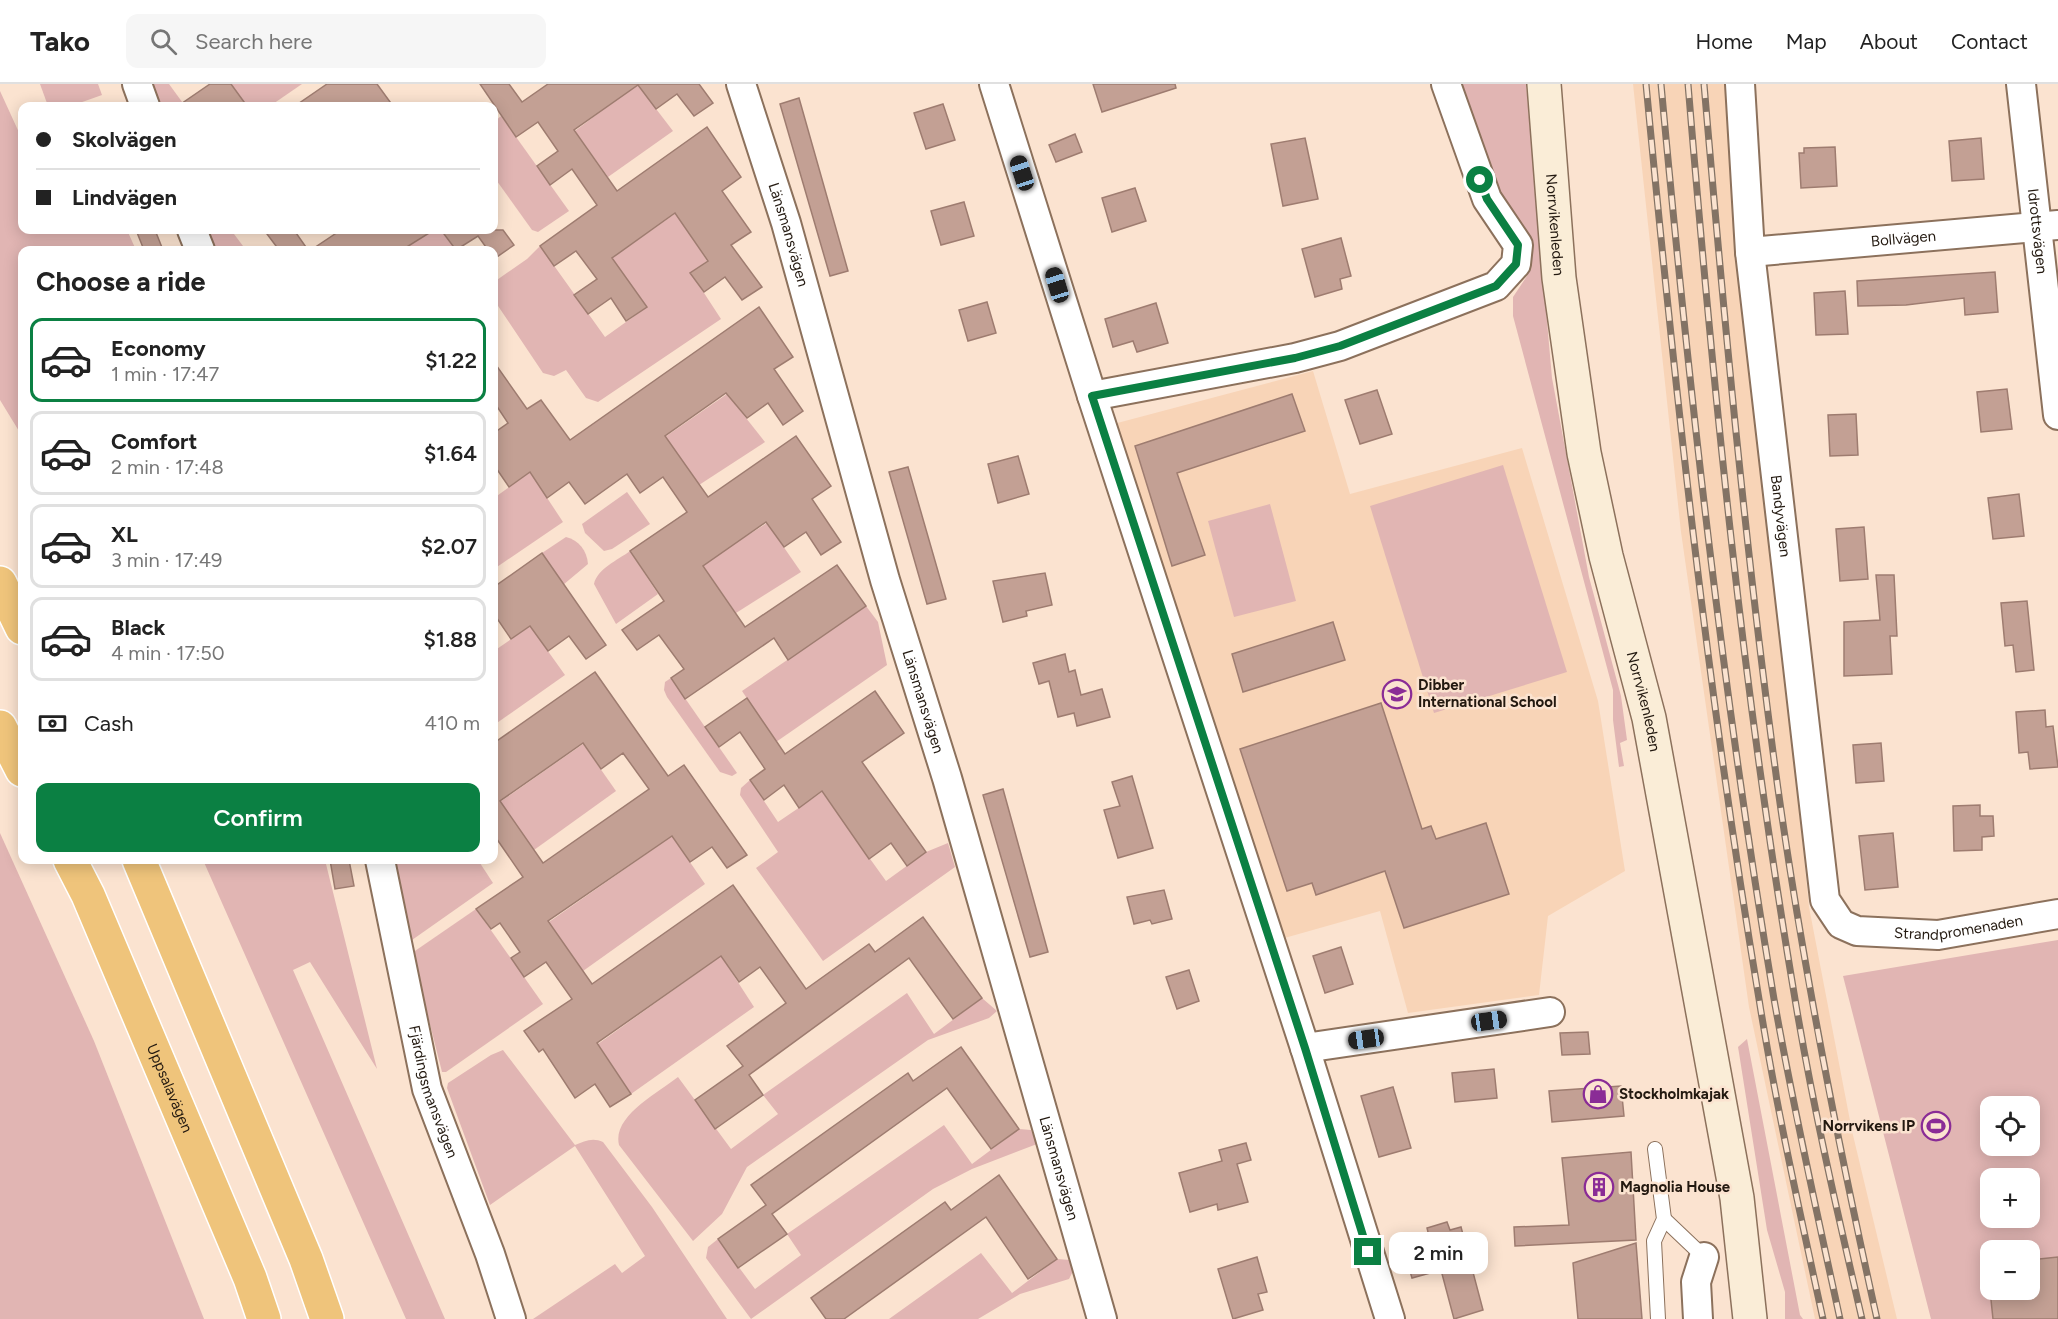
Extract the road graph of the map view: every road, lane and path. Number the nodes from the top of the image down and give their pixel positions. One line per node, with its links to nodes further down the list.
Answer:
1 (137, 84): 8 (street)
2 (741, 84): 30 (street, Länsmansvägen)
3 (994, 84): 11 (street)
4 (1446, 84): 11 (street)
5 (1544, 84): 34 (main road, Norrvikenleden)
6 (1740, 84): 10 (street, Bandyvägen)
7 (2021, 84): 9 (street, Idrottsvägen)
8 (144, 102)
9 (2047, 226): 10 (street, Bollvägen); 12 (street, Idrottsvägen)
10 (1750, 252): 21 (street, Bandyvägen)
11 (1092, 396): 23 (street)
12 (2058, 415)
13 (0, 583): 14 (highway)
14 (18, 620)
15 (0, 727): 16 (highway)
16 (18, 762)
17 (72, 864): 27 (highway, Uppsalavägen)
18 (141, 864): 28 (highway)
19 (381, 864): 29 (street, Fjärdingsmansvägen)
20 (2058, 914): 21 (street, Strandpromenaden)
21 (1857, 931)
22 (1550, 1012): 23 (street)
23 (1305, 1048): 31 (street)
24 (1655, 1149): 25 (lane)
25 (1664, 1219): 26 (lane); 32 (lane)
26 (1704, 1257): 33 (street)
27 (264, 1319)
28 (327, 1319)
29 (511, 1319)
30 (1102, 1319)
31 (1390, 1319)
32 (1658, 1319)
33 (1698, 1319)
34 (1750, 1319)

